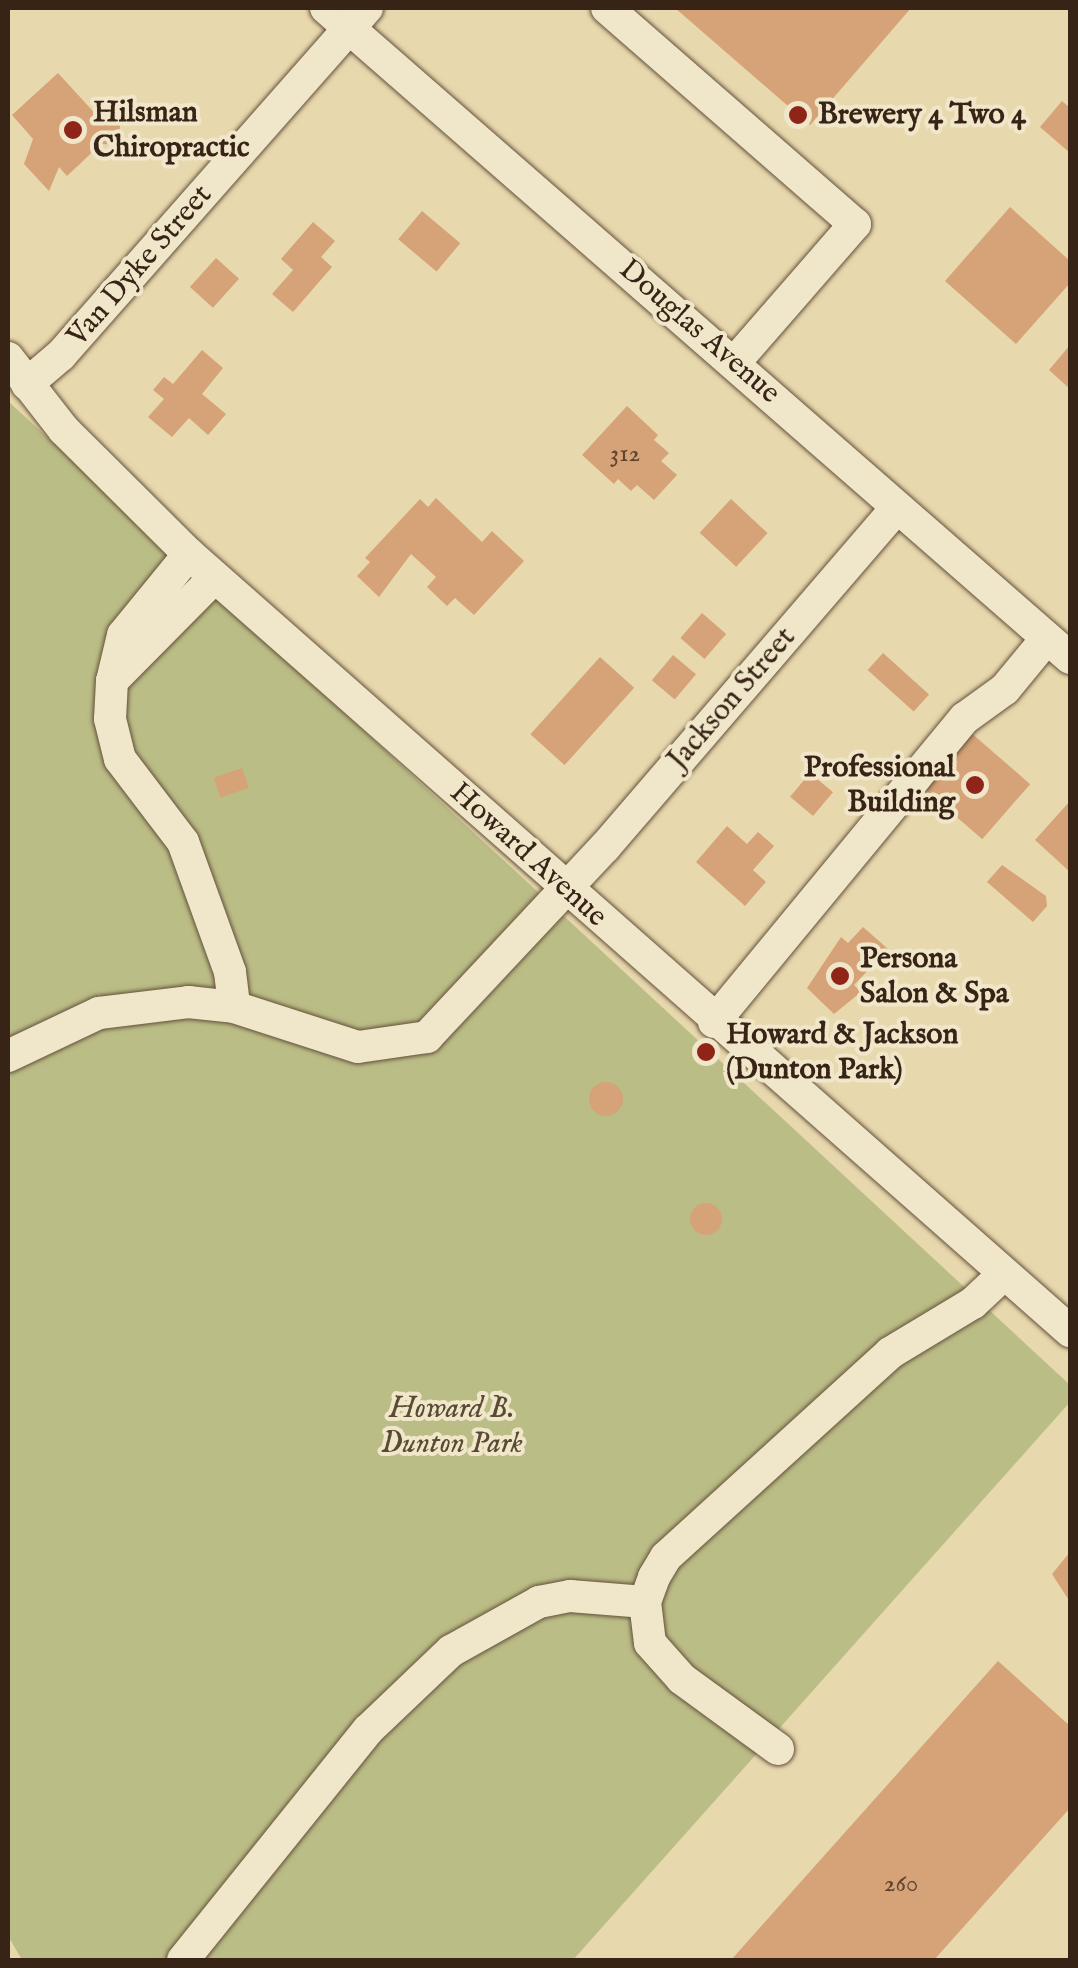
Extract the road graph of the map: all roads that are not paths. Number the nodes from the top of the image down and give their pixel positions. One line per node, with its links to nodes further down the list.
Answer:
1 (607, 8): 3 (street)
2 (348, 14): 3 (street, Douglas Avenue); 4 (street, Van Dyke Street)
3 (735, 362): 5 (street, Douglas Avenue)
4 (17, 371): 6 (street, Howard Avenue)
5 (897, 508): 8 (street, Douglas Avenue); 10 (street, Jackson Street)
6 (189, 554): 7 (street, Howard Avenue); 9 (street)
7 (215, 577): 9 (street); 10 (street, Howard Avenue)
8 (1059, 648): 12 (street)
9 (112, 682): 11 (street)
10 (564, 887): 11 (street, Jackson Street); 12 (street, Howard Avenue)
11 (234, 1008): 13 (street, Jackson Street)
12 (714, 1022): 14 (street, Howard Avenue)
13 (8, 1056)
14 (1004, 1274): 15 (street, Howard Avenue); 16 (street)
15 (1070, 1331)
16 (645, 1602): 17 (street); 18 (street)
17 (778, 1749)
18 (182, 1960)

